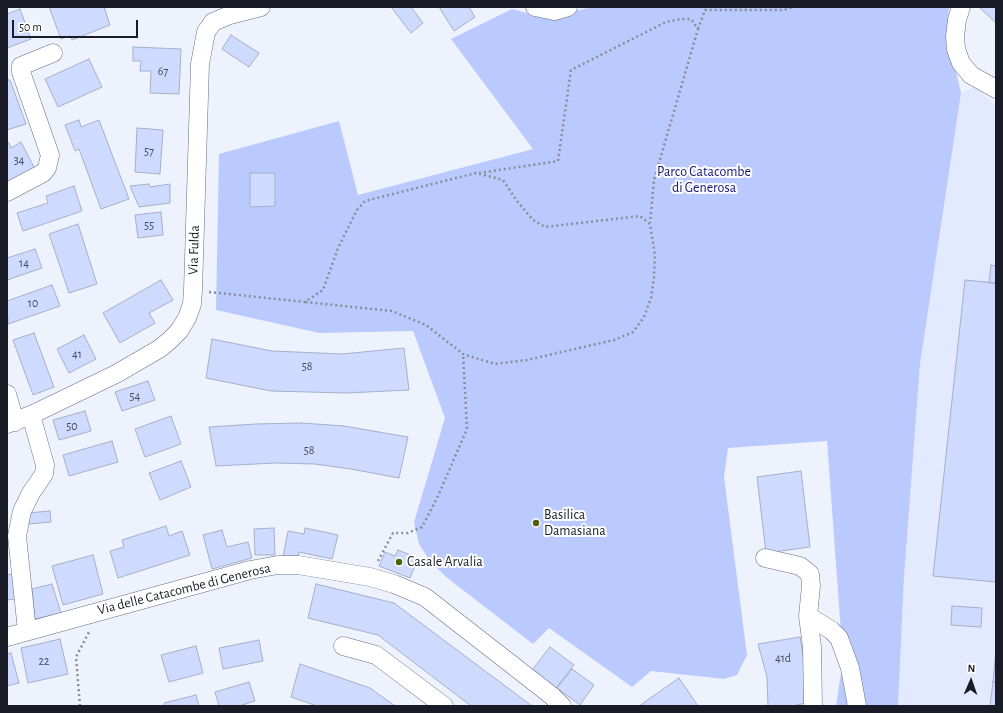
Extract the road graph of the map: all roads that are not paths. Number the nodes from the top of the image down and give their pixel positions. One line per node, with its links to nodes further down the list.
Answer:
1 (261, 7): 9 (street, Via Fulda)
2 (535, 7): 3 (street)
3 (568, 7)
4 (961, 7): 6 (street)
5 (53, 53): 7 (street)
6 (996, 89)
7 (7, 192)
8 (7, 394): 9 (street)
9 (18, 420): 12 (street)
10 (765, 558): 11 (street)
11 (808, 616): 17 (street); 18 (street)
12 (27, 631): 13 (street, Via delle Catacombe di Generosa); 16 (street, Via delle Catacombe di Generosa)
13 (7, 637)
14 (343, 646): 15 (street)
15 (444, 706)
16 (562, 706)
17 (813, 706)
18 (857, 706)

